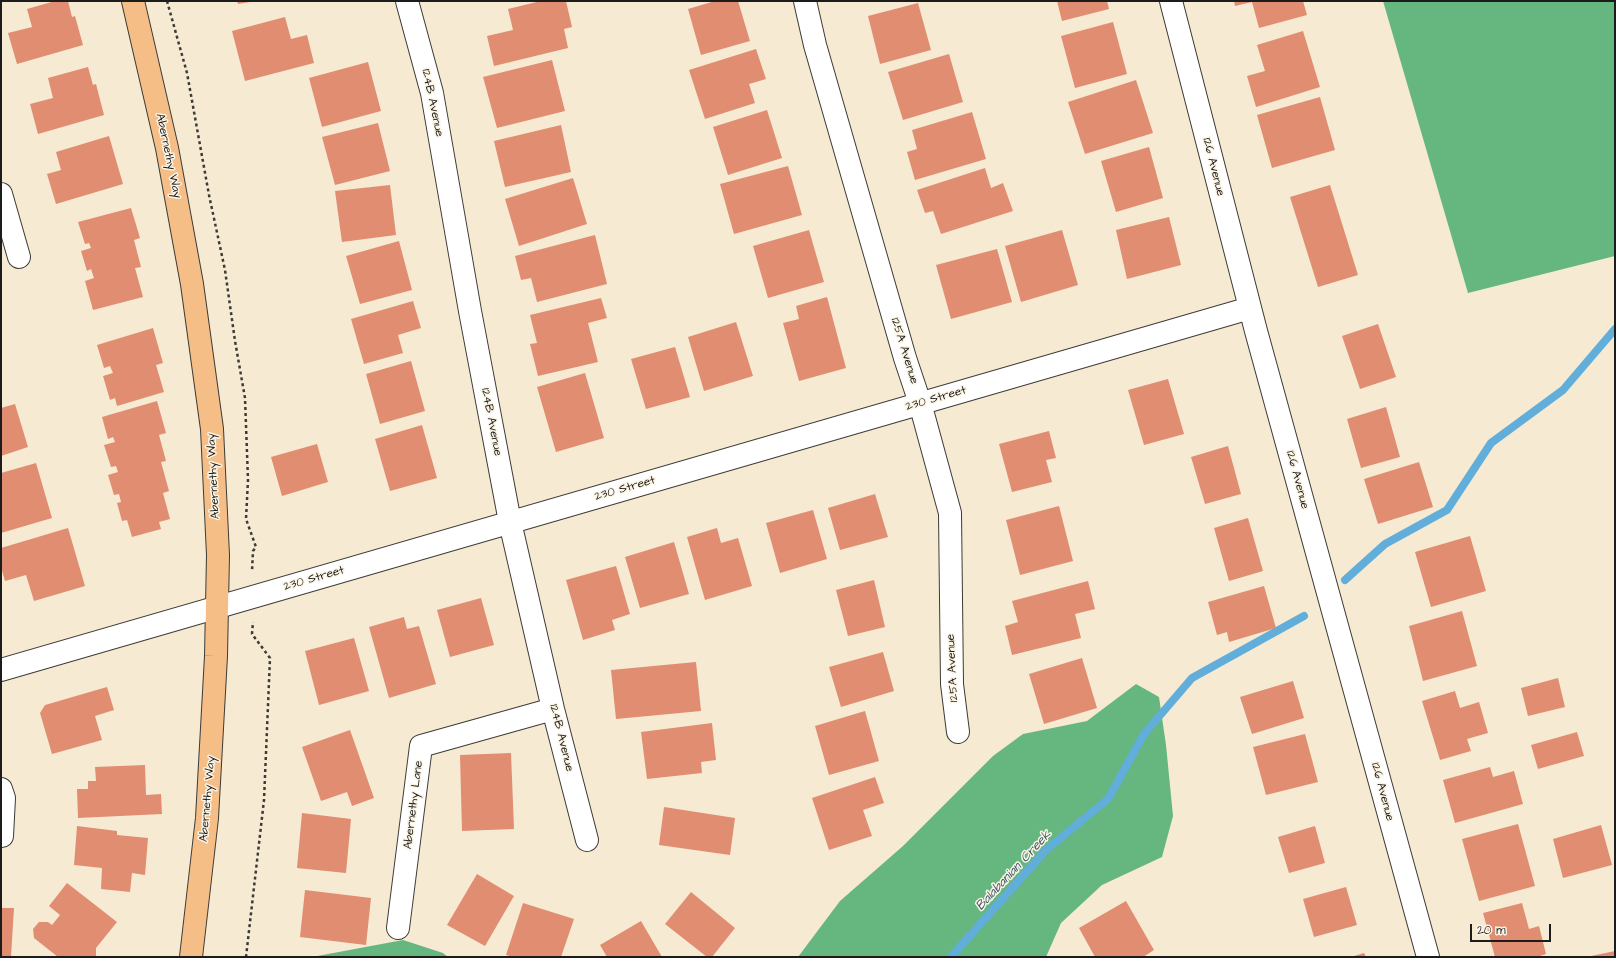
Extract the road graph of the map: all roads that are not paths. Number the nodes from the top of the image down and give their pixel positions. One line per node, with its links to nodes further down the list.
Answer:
1 (133, 1): 10 (main road, Abernethy Way)
2 (407, 1): 9 (street, 124B Avenue)
3 (804, 1): 8 (street, 125A Avenue)
4 (1171, 1): 7 (street, 126 Avenue)
5 (1, 194): 6 (street)
6 (19, 257)
7 (1250, 308): 8 (street, 230 Street); 19 (street, 126 Avenue)
8 (920, 403): 9 (street, 230 Street); 13 (street, 125A Avenue)
9 (510, 522): 10 (street, 230 Street); 12 (street, 124B Avenue)
10 (217, 607): 11 (street, 230 Street); 18 (main road, Abernethy Way)
11 (1, 670)
12 (553, 709): 16 (street, 124B Avenue); 17 (street, Abernethy Lane)
13 (958, 732)
14 (1, 789): 15 (street)
15 (2, 836)
16 (587, 840)
17 (398, 928)
18 (191, 957)
19 (1428, 957)

